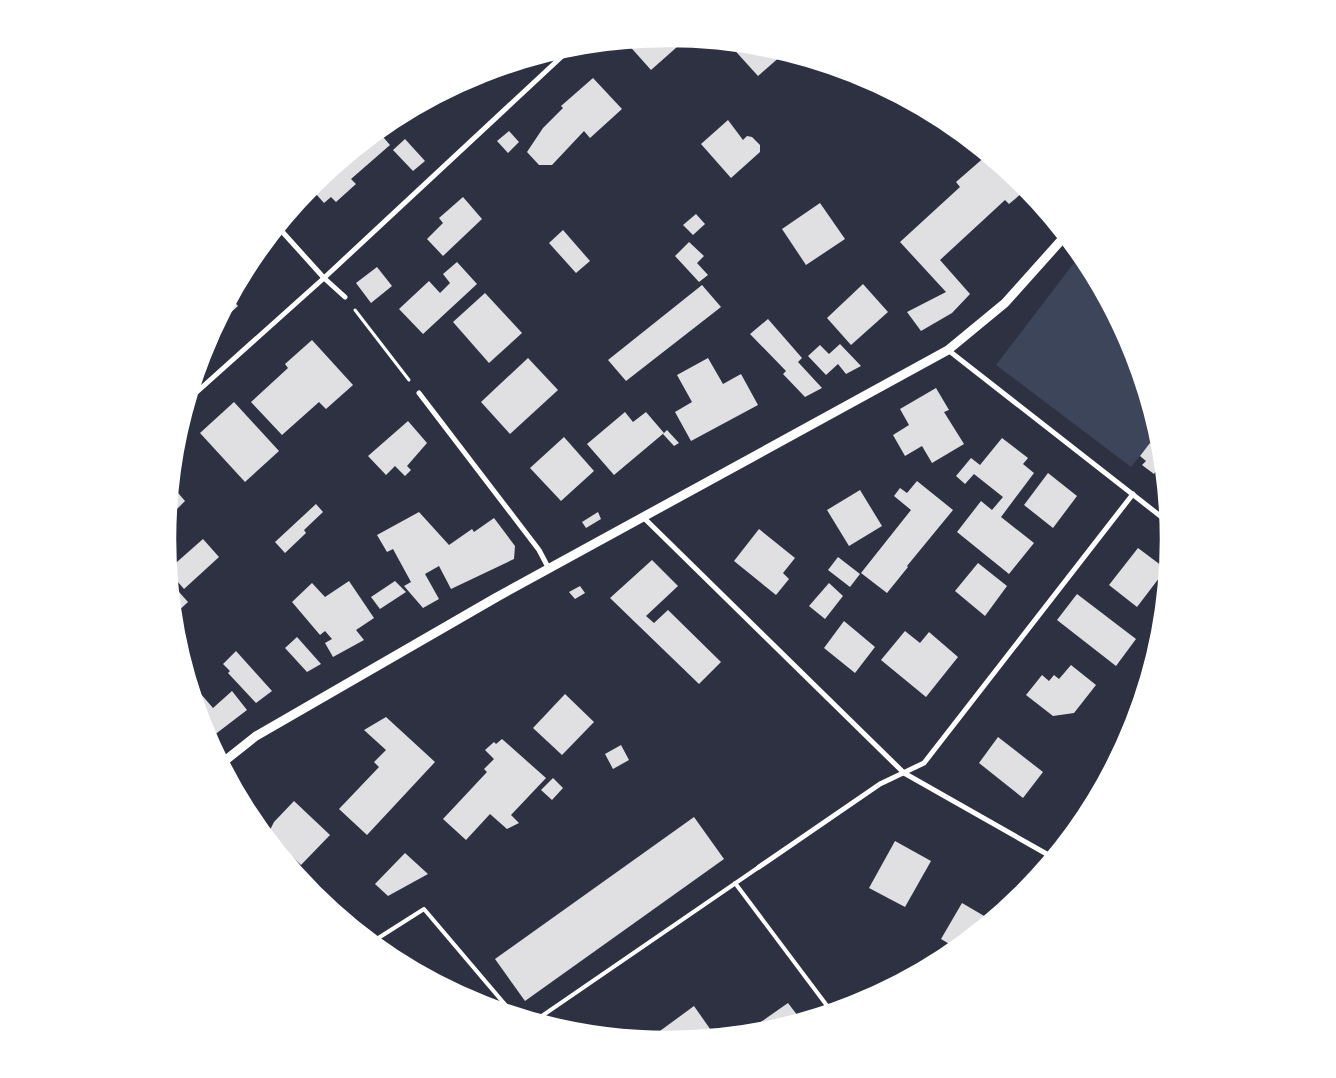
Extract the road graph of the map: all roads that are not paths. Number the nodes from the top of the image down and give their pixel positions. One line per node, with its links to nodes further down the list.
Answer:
1 (559, 59): 4 (street)
2 (283, 232): 4 (street)
3 (1060, 241): 6 (street)
4 (324, 278): 5 (street); 7 (street)
5 (345, 297)
6 (948, 350): 9 (street); 11 (street)
7 (198, 390)
8 (419, 393): 12 (street)
9 (1133, 494): 10 (street); 14 (street)
10 (1160, 516)
11 (643, 518): 12 (street); 14 (street)
12 (549, 569): 13 (street)
13 (227, 759)
14 (904, 773): 15 (street); 16 (street)
15 (1047, 854)
16 (759, 866): 17 (lane)
17 (735, 883): 20 (lane); 21 (lane)
18 (379, 938): 19 (lane)
19 (504, 1004)
20 (827, 1006)
21 (542, 1016)

